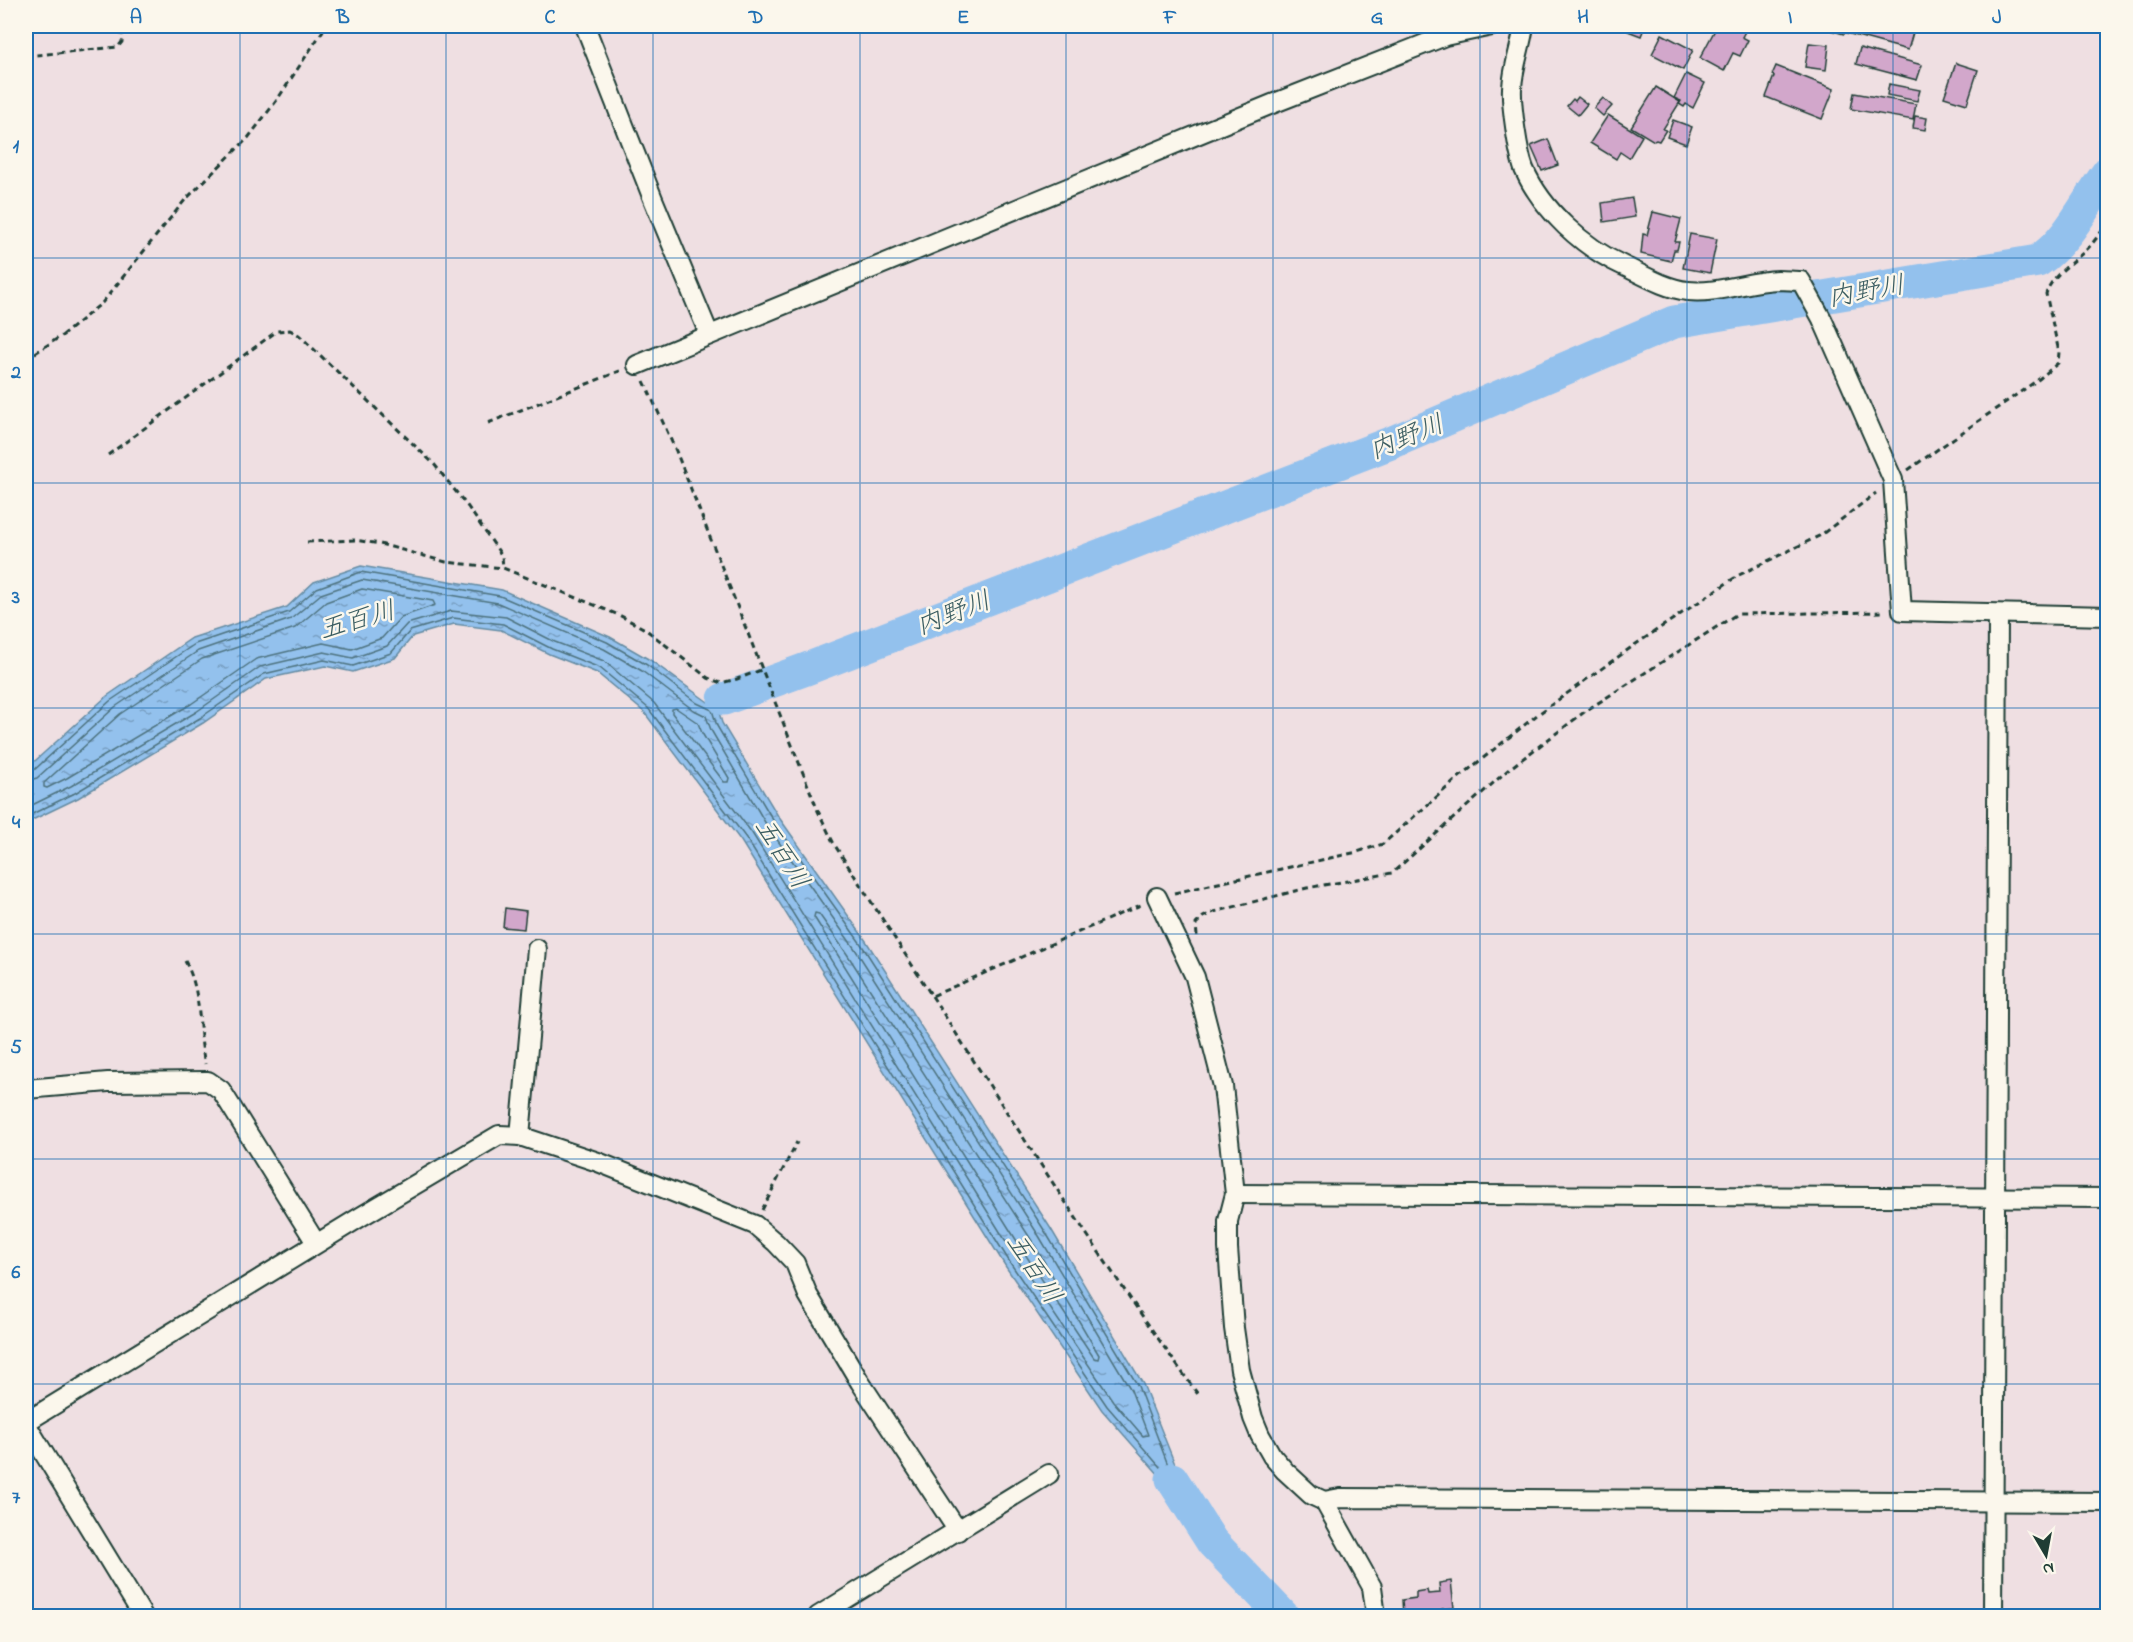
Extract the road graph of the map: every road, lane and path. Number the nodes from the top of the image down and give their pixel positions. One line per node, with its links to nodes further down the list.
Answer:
1 (123, 26): 8 (path)
2 (326, 26): 11 (path)
3 (585, 26): 10 (street)
4 (1430, 26): 7 (street)
5 (1492, 26): 7 (street)
6 (1524, 26): 15 (street)
7 (1445, 36): 10 (street)
8 (26, 56)
9 (2108, 223): 15 (path)
10 (709, 334): 12 (street)
11 (26, 359)
12 (637, 365): 13 (path); 21 (path)
13 (488, 423)
14 (108, 454): 17 (path)
15 (1893, 480): 18 (street); 22 (path)
16 (307, 542): 17 (path)
17 (503, 568): 21 (path)
18 (1902, 611): 19 (street); 23 (path)
19 (1998, 615): 20 (street); 32 (street)
20 (2108, 616)
21 (761, 670): 26 (path)
22 (1157, 897): 26 (path); 31 (street)
23 (1198, 942)
24 (537, 949): 29 (street)
25 (185, 961): 27 (path)
26 (932, 996): 36 (path)
27 (208, 1081): 28 (street); 35 (street)
28 (26, 1089)
29 (520, 1136): 34 (street); 35 (street)
30 (797, 1142): 34 (path)
31 (1235, 1194): 32 (street); 39 (street)
32 (1995, 1197): 33 (street); 40 (street)
33 (2108, 1198)
34 (754, 1225): 42 (street)
35 (316, 1244): 37 (street)
36 (1200, 1396)
37 (26, 1423): 43 (street)
38 (1049, 1474): 42 (street)
39 (1324, 1501): 40 (street); 45 (street)
40 (1992, 1502): 41 (street); 46 (street)
41 (2108, 1502)
42 (958, 1531): 44 (street)
43 (143, 1617)
44 (818, 1617)
45 (1376, 1617)
46 (1993, 1617)

